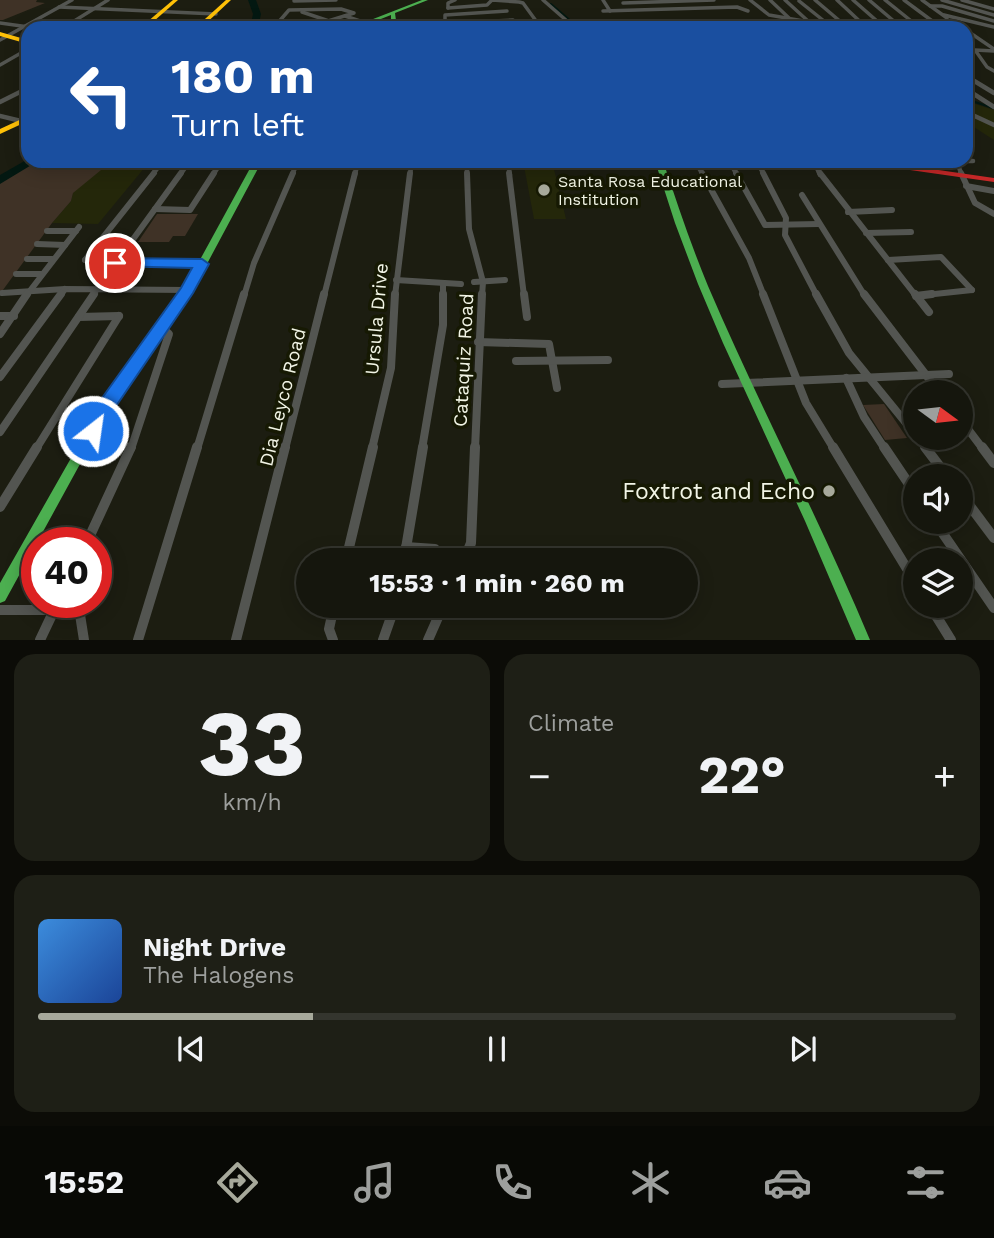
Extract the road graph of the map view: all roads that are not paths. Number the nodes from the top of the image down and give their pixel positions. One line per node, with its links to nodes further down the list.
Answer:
1 (72, 0): 29 (street)
2 (108, 0): 31 (street)
3 (176, 0): 35 (street)
4 (229, 0): 40 (street)
5 (336, 0): 23 (street)
6 (426, 0): 39 (street)
7 (455, 0): 27 (street)
8 (543, 0): 60 (street)
9 (603, 0): 37 (street)
10 (714, 0): 24 (street)
11 (729, 0): 30 (street)
12 (750, 0): 45 (street)
13 (770, 0): 45 (street)
14 (787, 0): 25 (street); 62 (street)
15 (837, 0): 65 (street)
16 (853, 0): 66 (street)
17 (869, 0): 67 (street)
18 (885, 0): 68 (street)
19 (904, 0): 69 (street)
20 (922, 0): 28 (street)
21 (942, 0): 42 (street)
22 (962, 0): 32 (street)
23 (294, 1)
24 (620, 1): 38 (street)
25 (799, 1): 26 (street); 63 (street)
26 (816, 1): 64 (street)
27 (507, 5): 46 (street); 57 (street); 59 (street)
28 (930, 6): 41 (street); 72 (street)
29 (59, 7): 31 (street); 47 (street)
30 (737, 7): 34 (street); 38 (street)
31 (95, 8): 35 (street); 48 (street)
32 (994, 9)
33 (301, 10): 43 (street); 51 (street); 52 (street)
34 (748, 10)
35 (165, 11): 40 (street); 49 (street)
36 (603, 11): 37 (street)
37 (610, 11): 38 (street)
38 (631, 12)
39 (393, 13): 54 (street); 55 (street)
40 (216, 14): 50 (street)
41 (944, 15): 70 (street); 71 (street)
42 (994, 15)
43 (345, 16): 52 (street); 53 (street)
44 (426, 17): 56 (street)
45 (789, 18): 61 (street)
46 (513, 20): 58 (street)
47 (35, 21)
48 (74, 21)
49 (152, 21)
50 (207, 21)
51 (279, 21)
52 (329, 21)
53 (360, 21)
54 (371, 21)
55 (394, 21)
56 (428, 21)
57 (445, 21)
58 (490, 21)
59 (536, 21)
60 (568, 21)
61 (803, 21)
62 (807, 21)
63 (824, 21)
64 (838, 21)
65 (860, 21)
66 (877, 21)
67 (894, 21)
68 (911, 21)
69 (932, 21)
70 (952, 21)
71 (969, 21)
72 (994, 21)
73 (973, 22): 76 (street)
74 (0, 23): 75 (street)
75 (21, 26)
76 (994, 27)
77 (21, 29): 79 (street)
78 (973, 36): 81 (street)
79 (3, 37): 80 (street)
80 (21, 41)
81 (994, 50): 84 (street)
82 (21, 53): 83 (street)
83 (0, 65)
84 (987, 67): 85 (street); 86 (street)
85 (977, 69)
86 (994, 71)
87 (973, 80): 89 (street)
88 (21, 92): 91 (street)
89 (994, 93)
90 (973, 94): 92 (street)
91 (0, 102)
92 (994, 107)
93 (973, 115): 97 (street)
94 (0, 116): 95 (street)
95 (21, 120)
96 (21, 122): 98 (street)
97 (994, 125)
98 (0, 132)
99 (157, 168): 134 (street)
100 (185, 168): 120 (street)
101 (217, 168): 120 (street)
102 (254, 168): 135 (street)
103 (295, 168): 199 (street)
104 (356, 168): 200 (street, Dia Leyco Road)
105 (411, 168): 139 (street, Ursula Drive)
106 (467, 168): 140 (street, Cataquiz Road)
107 (509, 168): 153 (street)
108 (661, 168): 167 (street)
109 (699, 168): 165 (street)
110 (733, 168): 124 (street)
111 (760, 168): 124 (street)
112 (817, 168): 122 (street)
113 (910, 168): 115 (street)
114 (958, 168): 115 (street)
115 (960, 175): 116 (street); 117 (street)
116 (994, 180)
117 (966, 186): 118 (street); 123 (street)
118 (994, 191)
119 (802, 195): 125 (street)
120 (155, 209): 134 (street)
121 (892, 209): 122 (street)
122 (848, 212): 128 (street)
123 (994, 214)
124 (787, 224): 125 (street); 163 (street)
125 (819, 224): 161 (street)
126 (47, 231): 130 (street)
127 (911, 232): 128 (street)
128 (866, 233): 133 (street)
129 (37, 244): 130 (street)
130 (65, 245): 132 (street)
131 (27, 259): 132 (street)
132 (54, 259): 137 (street)
133 (888, 260): 148 (street); 148 (street)
134 (115, 263): 135 (street); 144 (street)
135 (202, 264): 146 (street)
136 (16, 274): 137 (street)
137 (41, 274): 145 (street)
138 (505, 279): 140 (street)
139 (396, 280): 141 (street); 183 (street, Ursula Drive)
140 (479, 282): 156 (street, Cataquiz Road)
141 (443, 283): 142 (street); 182 (street)
142 (461, 284)
143 (65, 289): 144 (street); 145 (street); 162 (street)
144 (97, 289): 146 (street); 152 (street)
145 (32, 290): 147 (street); 151 (street)
146 (188, 290): 154 (street)
147 (2, 293)
148 (916, 296): 149 (street)
149 (929, 312)
150 (0, 316): 151 (street)
151 (14, 316): 155 (street)
152 (79, 317): 171 (street); 177 (street)
153 (527, 317)
154 (160, 327): 179 (street); 187 (street)
155 (0, 334)
156 (478, 342): 159 (street); 185 (street, Cataquiz Road)
157 (608, 360): 159 (street)
158 (516, 361): 159 (street)
159 (554, 361): 169 (street)
160 (949, 374): 161 (street)
161 (926, 375): 163 (street); 166 (street)
162 (0, 377)
163 (867, 377): 164 (street); 170 (street)
164 (846, 378): 165 (street); 176 (street)
165 (797, 379): 167 (street); 186 (street)
166 (930, 380)
167 (749, 383): 168 (street); 204 (street)
168 (722, 384)
169 (557, 388)
170 (903, 420)
171 (0, 432)
172 (973, 436): 174 (street)
173 (927, 450): 175 (street)
174 (994, 463)
175 (938, 464)
176 (903, 475)
177 (0, 507)
178 (973, 510): 181 (street)
179 (94, 527)
180 (943, 534): 189 (street)
181 (994, 538)
182 (406, 547): 184 (street)
183 (349, 548)
184 (420, 548)
185 (469, 548)
186 (903, 563)
187 (0, 596)
188 (21, 608): 190 (street)
189 (994, 608)
190 (0, 610)
191 (50, 618): 197 (street)
192 (81, 618): 198 (street)
193 (331, 618): 201 (street)
194 (392, 618): 202 (street)
195 (438, 618): 203 (street)
196 (938, 618): 205 (street)
197 (40, 639)
198 (84, 639)
199 (138, 639)
200 (236, 639)
201 (332, 639)
202 (383, 639)
203 (428, 639)
204 (863, 639)
205 (951, 639)

